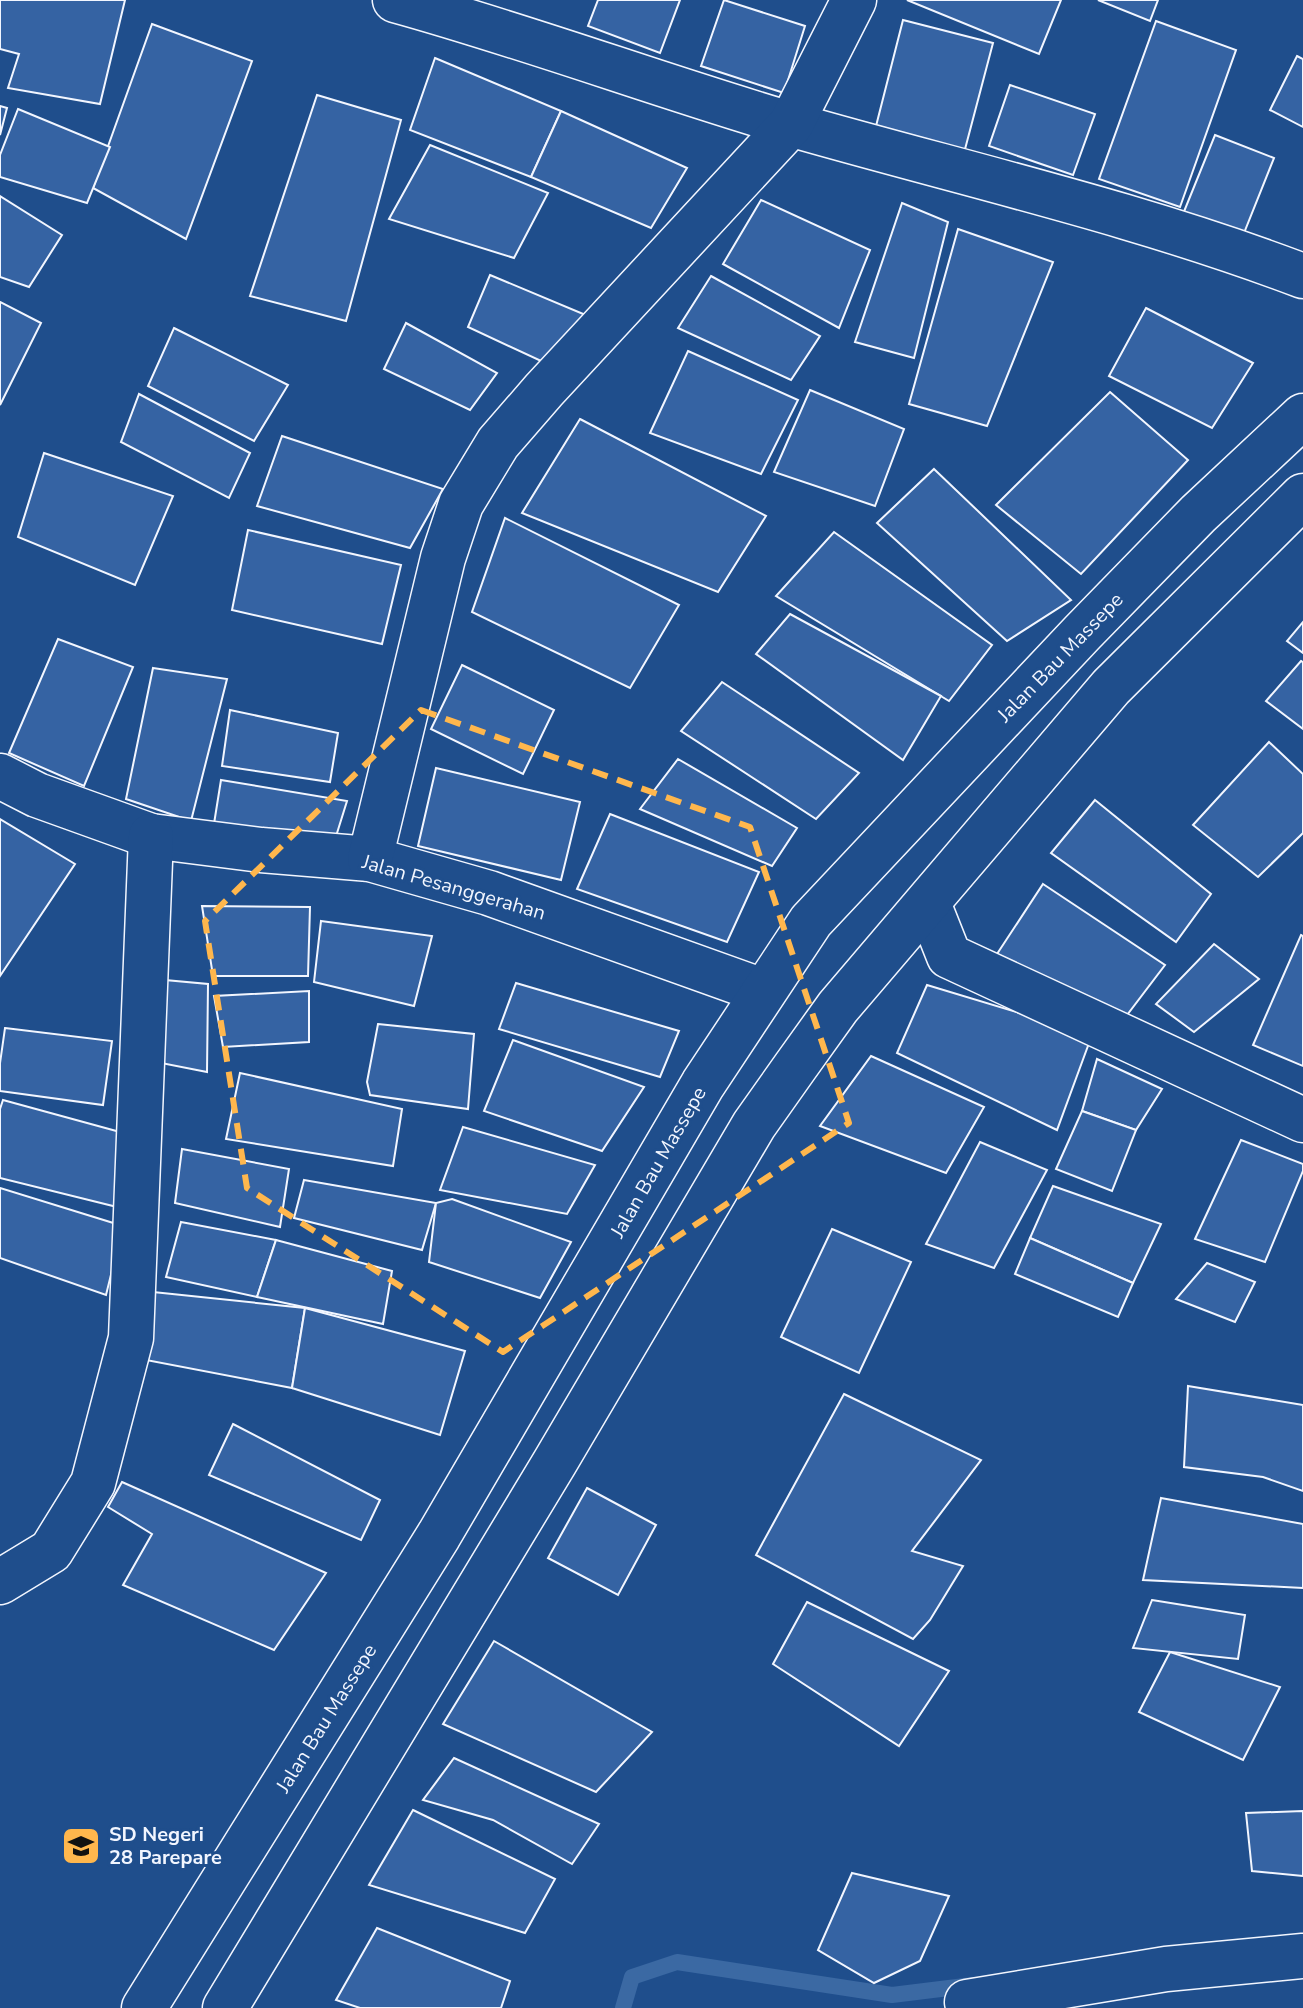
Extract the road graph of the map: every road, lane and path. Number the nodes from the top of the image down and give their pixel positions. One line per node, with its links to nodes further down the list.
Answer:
1 (395, 0): 3 (main road)
2 (854, 0): 4 (main road)
3 (448, 7): 4 (main road)
4 (791, 124): 5 (main road); 10 (main road)
5 (1303, 276)
6 (1303, 416): 12 (main road, Jalan Bau Massepe)
7 (1303, 496): 11 (main road)
8 (0, 776): 9 (main road, Jalan Pesanggerahan)
9 (151, 836): 10 (main road, Jalan Pesanggerahan); 14 (main road)
10 (370, 859): 12 (main road, Jalan Pesanggerahan)
11 (928, 903): 13 (main road); 18 (main road)
12 (763, 991): 17 (main road, Jalan Bau Massepe)
13 (1303, 1120)
14 (0, 1582)
15 (1303, 1956): 16 (main road)
16 (967, 2002)
17 (144, 2008)
18 (225, 2008)

